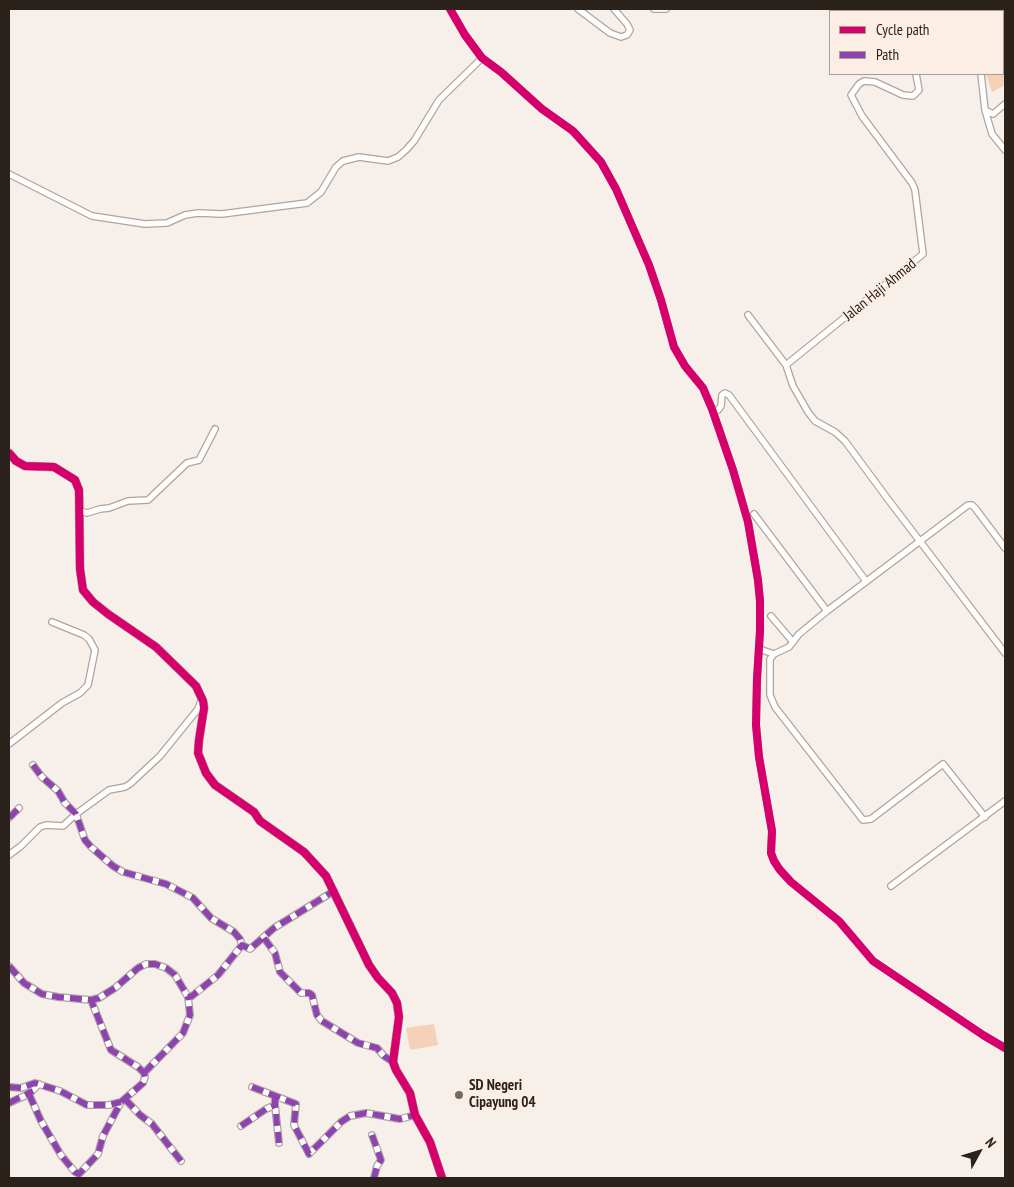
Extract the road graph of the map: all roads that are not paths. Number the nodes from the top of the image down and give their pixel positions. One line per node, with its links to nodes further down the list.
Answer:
1 (450, 9): 6 (street)
2 (578, 9): 3 (street)
3 (614, 9)
4 (654, 9): 5 (street)
5 (666, 9)
6 (482, 58): 12 (street); 15 (street)
7 (916, 75): 14 (street, Jalan Haji Ahmad)
8 (981, 75): 10 (street)
9 (1005, 104): 10 (street)
10 (985, 110): 11 (street)
11 (1005, 150)
12 (9, 174)
13 (748, 315): 14 (street)
14 (786, 365): 20 (street)
15 (712, 409): 22 (street); 27 (street)
16 (215, 429): 18 (street)
17 (9, 453): 18 (street)
18 (80, 510): 30 (street)
19 (754, 514): 23 (street)
20 (920, 541): 21 (street); 22 (street); 28 (street)
21 (1005, 548)
22 (866, 581): 23 (street)
23 (827, 611): 26 (street)
24 (771, 616): 26 (street)
25 (52, 622): 31 (street)
26 (793, 642): 29 (street)
27 (759, 646): 29 (street); 46 (street)
28 (1005, 653)
29 (774, 654): 36 (street)
30 (202, 698): 35 (street); 40 (street)
31 (9, 744)
32 (33, 765): 35 (street)
33 (1005, 801): 36 (street)
34 (19, 808): 37 (street)
35 (76, 814): 38 (street); 42 (street)
36 (985, 817): 39 (street)
37 (9, 818)
38 (9, 854)
39 (891, 886)
40 (334, 891): 41 (street); 47 (street)
41 (264, 938): 42 (street); 47 (street)
42 (242, 944): 44 (street)
43 (9, 966): 45 (street)
44 (188, 997): 45 (street); 48 (street)
45 (91, 1000): 48 (street)
46 (1005, 1048)
47 (393, 1062): 57 (street)
48 (144, 1074): 54 (street)
49 (39, 1084): 51 (street); 52 (street); 54 (street)
50 (252, 1086): 53 (street)
51 (9, 1088)
52 (29, 1094): 55 (street); 62 (street)
53 (275, 1096): 56 (street); 57 (street)
54 (123, 1100): 61 (street); 62 (street)
55 (9, 1103)
56 (275, 1105): 58 (street); 60 (street)
57 (415, 1114): 64 (street)
58 (241, 1126)
59 (372, 1135): 63 (street)
60 (279, 1143)
61 (181, 1161)
62 (80, 1176)
63 (374, 1178)
64 (442, 1178)

